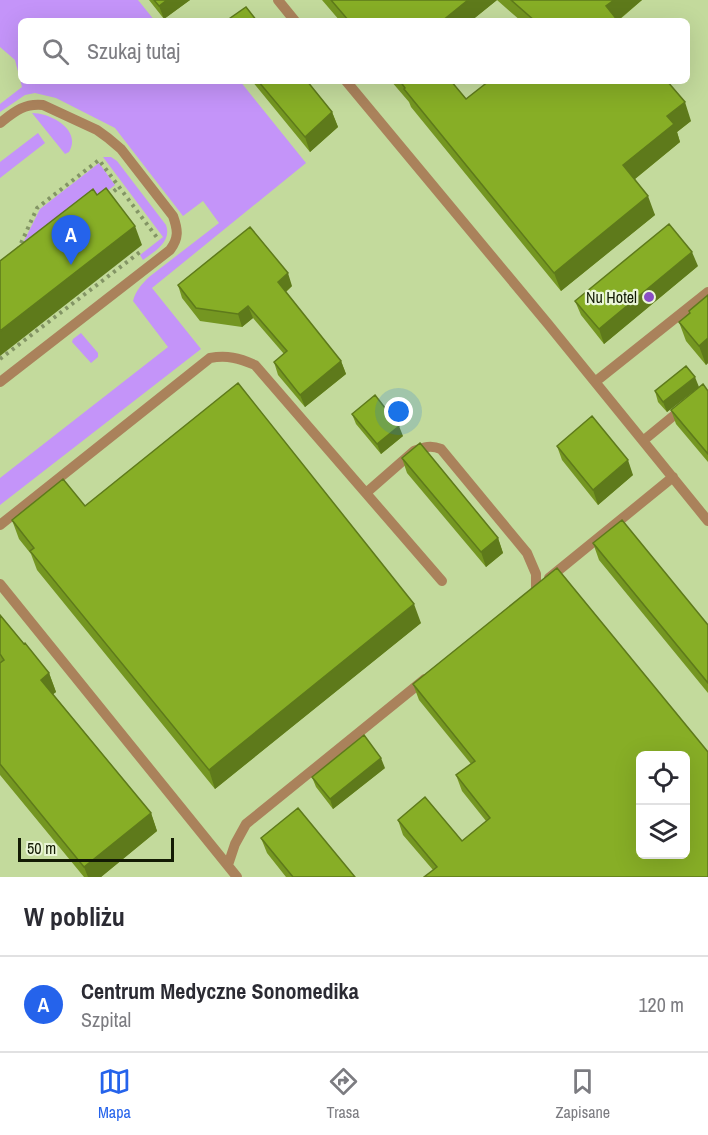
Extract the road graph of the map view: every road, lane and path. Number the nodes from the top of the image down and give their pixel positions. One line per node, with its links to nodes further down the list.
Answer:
1 (278, 0): 2 (lane)
2 (293, 18)
3 (347, 84): 13 (lane)
4 (0, 123): 12 (lane)
5 (119, 187): 6 (path); 7 (path); 8 (path)
6 (100, 201)
7 (150, 245)
8 (16, 252)
9 (143, 252): 11 (path)
10 (708, 292): 13 (lane)
11 (0, 360)
12 (0, 382)
13 (595, 382): 15 (lane)
14 (690, 404): 15 (lane)
15 (644, 440): 16 (lane)
16 (673, 477): 17 (lane); 18 (lane)
17 (366, 493): 19 (lane); 20 (lane)
18 (708, 521)
19 (0, 525)
20 (442, 581)
21 (0, 584): 23 (lane)
22 (438, 669): 23 (lane)
23 (228, 865): 24 (lane)
24 (237, 877)

